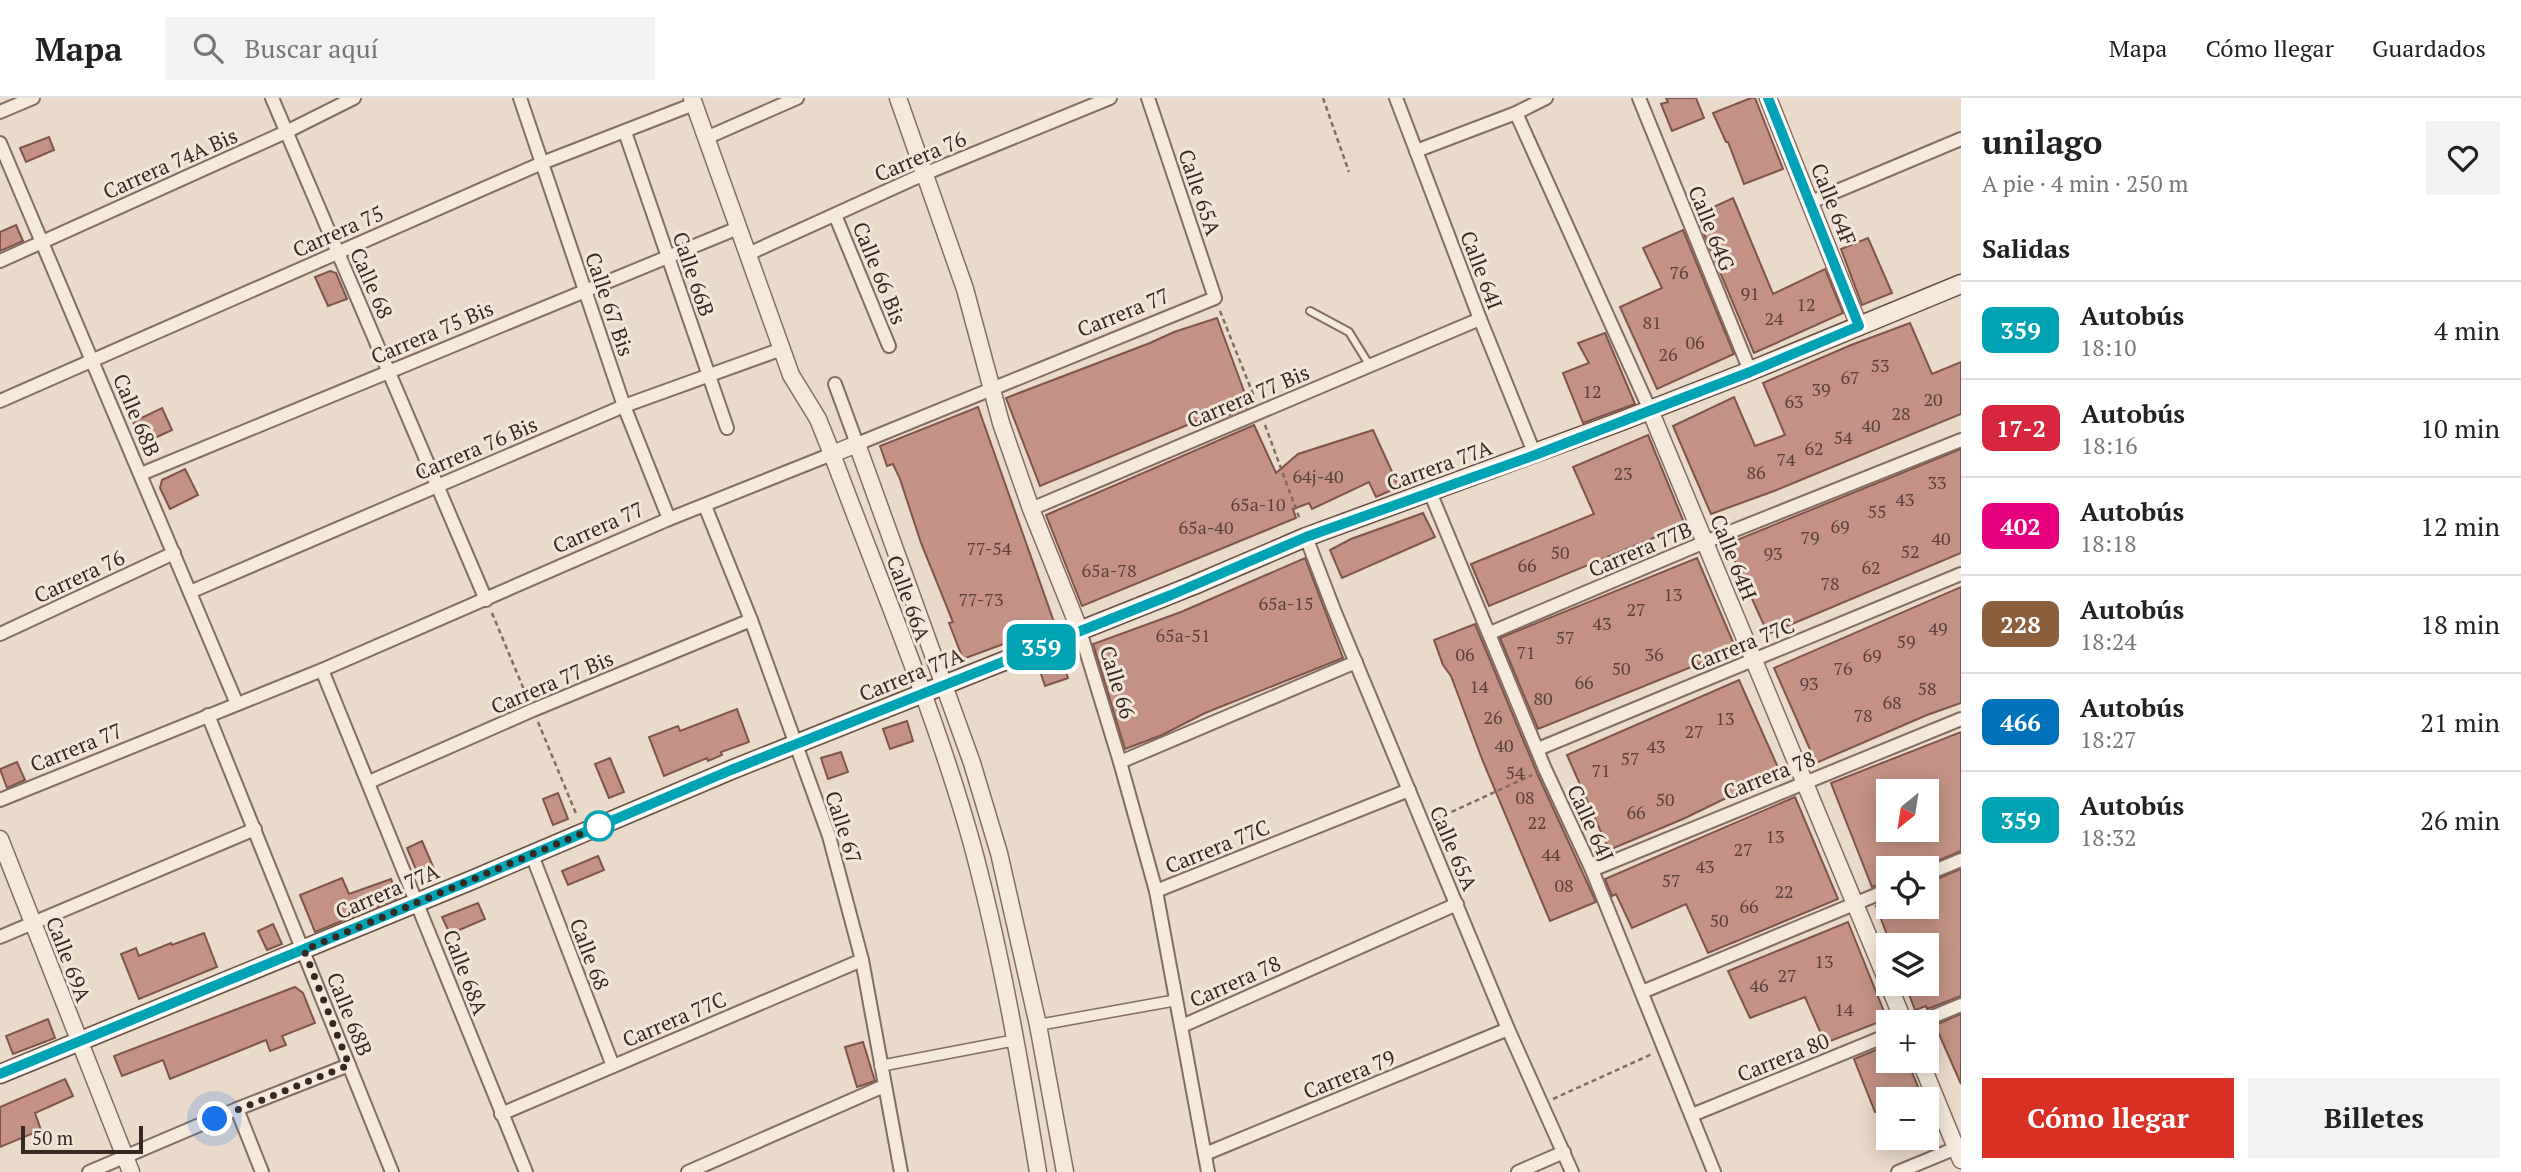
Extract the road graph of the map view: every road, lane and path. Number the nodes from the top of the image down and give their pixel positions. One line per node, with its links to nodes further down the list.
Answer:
1 (33, 98): 15 (street)
2 (272, 98): 17 (street, Calle 68)
3 (354, 98): 17 (street, Carrera 74A Bis)
4 (520, 98): 23 (street, Calle 67 Bis)
5 (797, 98): 19 (street)
6 (898, 98): 25 (street, Calle 66)
7 (1110, 98): 25 (street, Carrera 76)
8 (1148, 98): 36 (street, Calle 65A)
9 (1323, 98): 24 (path)
10 (1396, 98): 22 (street, Calle 64I)
11 (1546, 98): 16 (street)
12 (1639, 98): 45 (street, Calle 64G)
13 (1768, 98): 26 (street, Calle 64F)
14 (693, 101): 18 (street, Carrera 75); 19 (street, Calle 66A)
15 (0, 112)
16 (1516, 113): 22 (street); 51 (street, Calle 64H)
17 (286, 132): 29 (street, Carrera 74A Bis); 30 (street, Calle 68)
18 (625, 132): 23 (street, Carrera 75); 32 (street, Calle 66B)
19 (706, 138): 28 (street, Calle 66A)
20 (1961, 139): 26 (street)
21 (0, 143): 29 (street, Calle 68B)
22 (1416, 151): 38 (street, Calle 64I)
23 (542, 163): 30 (street, Carrera 75); 35 (street, Calle 67 Bis)
24 (1349, 172)
25 (925, 174): 27 (street, Carrera 76); 48 (street, Calle 66)
26 (1811, 202): 39 (street, Calle 64F)
27 (835, 215): 31 (street, Carrera 76); 40 (street, Calle 66 Bis)
28 (738, 228): 31 (street, Calle 66A); 32 (street, Carrera 75 Bis)
29 (42, 242): 33 (street, Carrera 74A Bis); 42 (street, Calle 68B)
30 (338, 252): 42 (street, Carrera 75); 44 (street, Calle 68)
31 (748, 254): 41 (street, Calle 66A)
32 (667, 256): 35 (street, Carrera 75 Bis); 46 (street, Calle 66B)
33 (0, 261)
34 (1961, 284): 39 (main road, Carrera 77A)
35 (584, 289): 44 (street, Carrera 75 Bis); 50 (street, Calle 67 Bis)
36 (1215, 298): 48 (street, Carrera 77)
37 (1310, 311): 43 (lane)
38 (1480, 319): 43 (street, Carrera 77 Bis); 56 (street, Calle 64I)
39 (1859, 326): 45 (main road, Carrera 77A)
40 (889, 346)
41 (782, 349): 46 (street, Carrera 76 Bis); 55 (street, Calle 66A)
42 (93, 359): 49 (street, Carrera 75); 57 (street, Calle 68B)
43 (1370, 366): 61 (street, Carrera 77 Bis)
44 (390, 370): 57 (street, Carrera 75 Bis); 58 (street, Calle 68)
45 (1750, 372): 51 (main road, Carrera 77A)
46 (708, 374): 50 (street, Carrera 76 Bis); 52 (street, Calle 66B)
47 (835, 384): 54 (street, Calle 66A)
48 (990, 390): 54 (street, Carrera 77); 61 (street, Calle 66)
49 (0, 401)
50 (624, 406): 58 (street, Carrera 76 Bis); 62 (street, Calle 67 Bis)
51 (1650, 410): 56 (main road, Carrera 77A); 64 (street, Calle 64H)
52 (727, 428)
53 (1961, 440): 64 (street, Carrera 77B)
54 (857, 444): 55 (street, Carrera 77); 76 (street, Calle 66A)
55 (832, 454): 60 (street, Carrera 77); 77 (street, Calle 66A)
56 (1535, 455): 59 (main road, Carrera 77A)
57 (141, 474): 65 (street, Calle 68B)
58 (439, 485): 67 (street, Carrera 76 Bis); 68 (street, Calle 68)
59 (1430, 492): 63 (main road, Carrera 77A); 71 (street, Calle 64J)
60 (705, 506): 62 (street, Carrera 77); 69 (street, Calle 67)
61 (1031, 509): 70 (street, Calle 66)
62 (669, 519): 68 (street, Carrera 77)
63 (1306, 537): 70 (main road, Carrera 77A); 74 (street, Calle 65A)
64 (1705, 542): 71 (street, Carrera 77B); 73 (street, Calle 64H)
65 (174, 553): 67 (street, Calle 68B); 72 (street, Carrera 76)
66 (1961, 574): 73 (street, Carrera 77C)
67 (190, 592): 78 (street, Calle 68B)
68 (486, 600): 75 (street, Carrera 77)
69 (751, 620): 81 (street, Calle 67); 86 (street, Carrera 77 Bis)
70 (1080, 631): 76 (main road, Carrera 77A); 83 (street, Calle 66)
71 (1490, 632): 82 (street, Calle 64J)
72 (0, 634)
73 (1754, 660): 82 (street, Carrera 77C); 85 (street, Calle 64H)
74 (1356, 662): 83 (street); 87 (street, Calle 65A)
75 (322, 670): 78 (street, Carrera 77); 86 (street, Calle 68A)
76 (945, 685): 77 (main road, Carrera 77A); 110 (street, Calle 66A)
77 (922, 694): 81 (main road, Carrera 77A); 113 (street, Calle 66A)
78 (237, 704): 79 (street, Carrera 77)
79 (208, 715): 88 (street, Carrera 77); 90 (street, Calle 68B)
80 (1961, 719): 85 (street, Carrera 78)
81 (795, 745): 92 (main road, Carrera 77A); 104 (street, Calle 67)
82 (1538, 748): 84 (street, Calle 64J)
83 (1121, 762): 96 (street, Calle 66)
84 (1545, 769): 89 (path); 95 (street, Calle 64J)
85 (1804, 781): 95 (street, Carrera 78); 100 (street, Calle 64H)
86 (369, 782): 98 (street, Calle 68A)
87 (1409, 790): 89 (street, Calle 65A); 96 (street, Carrera 77C)
88 (0, 800)
89 (1424, 825): 99 (street, Calle 65A)
90 (255, 829): 101 (street); 103 (street, Calle 68B)
91 (0, 839): 101 (street, Calle 69A)
92 (532, 855): 98 (main road, Carrera 77A); 118 (street, Calle 68)
93 (1961, 860): 94 (street)
94 (1939, 869)
95 (1592, 870): 105 (street, Calle 64J)
96 (1156, 891): 106 (street, Calle 66)
97 (1876, 895): 100 (street)
98 (418, 902): 103 (main road, Carrera 77A); 125 (street, Calle 68A)
99 (1457, 904): 111 (street, Carrera 78); 112 (street, Calle 65A)
100 (1855, 904): 105 (street); 108 (street, Calle 64H)
101 (33, 923): 102 (street); 115 (street, Calle 69A)
102 (0, 937)
103 (304, 950): 115 (main road, Carrera 77A); 117 (street, Calle 68B)
104 (862, 960): 118 (street, Carrera 77C); 119 (street, Calle 67)
105 (1642, 992): 116 (street, Calle 64J)
106 (1177, 1000): 110 (street, Carrera 78); 111 (street, Calle 66)
107 (1961, 1005): 109 (street)
108 (1899, 1010)
109 (1939, 1014)
110 (1038, 1025): 138 (street, Calle 66A)
111 (1182, 1026): 129 (street, Calle 66)
112 (1508, 1029): 123 (street, Calle 65A); 129 (street, Carrera 79)
113 (1016, 1040): 119 (street); 137 (street, Calle 66A)
114 (1876, 1040): 126 (street, Carrera 80)
115 (79, 1042): 121 (main road, Carrera 77A); 130 (street, Calle 69A)
116 (1665, 1048): 123 (path); 126 (street, Calle 64J)
117 (349, 1065): 124 (street); 133 (street, Calle 68B)
118 (613, 1066): 125 (street, Carrera 77C)
119 (880, 1066): 122 (street, Calle 67)
120 (1926, 1073): 128 (street)
121 (0, 1074)
122 (884, 1086): 135 (street); 136 (street, Calle 67)
123 (1543, 1103): 127 (street, Calle 65A)
124 (237, 1109): 130 (street); 132 (street)
125 (500, 1114): 134 (street, Calle 68A)
126 (1692, 1115): 142 (street, Calle 64J)
127 (1564, 1152): 140 (street); 141 (street, Calle 65A)
128 (1959, 1152): 143 (street)
129 (1205, 1154): 139 (street, Calle 66)
130 (128, 1165): 131 (street)
131 (89, 1172)
132 (262, 1172)
133 (391, 1172)
134 (526, 1172)
135 (688, 1172)
136 (901, 1172)
137 (1038, 1172)
138 (1065, 1172)
139 (1208, 1172)
140 (1518, 1172)
141 (1572, 1172)
142 (1714, 1172)
143 (1898, 1172)

